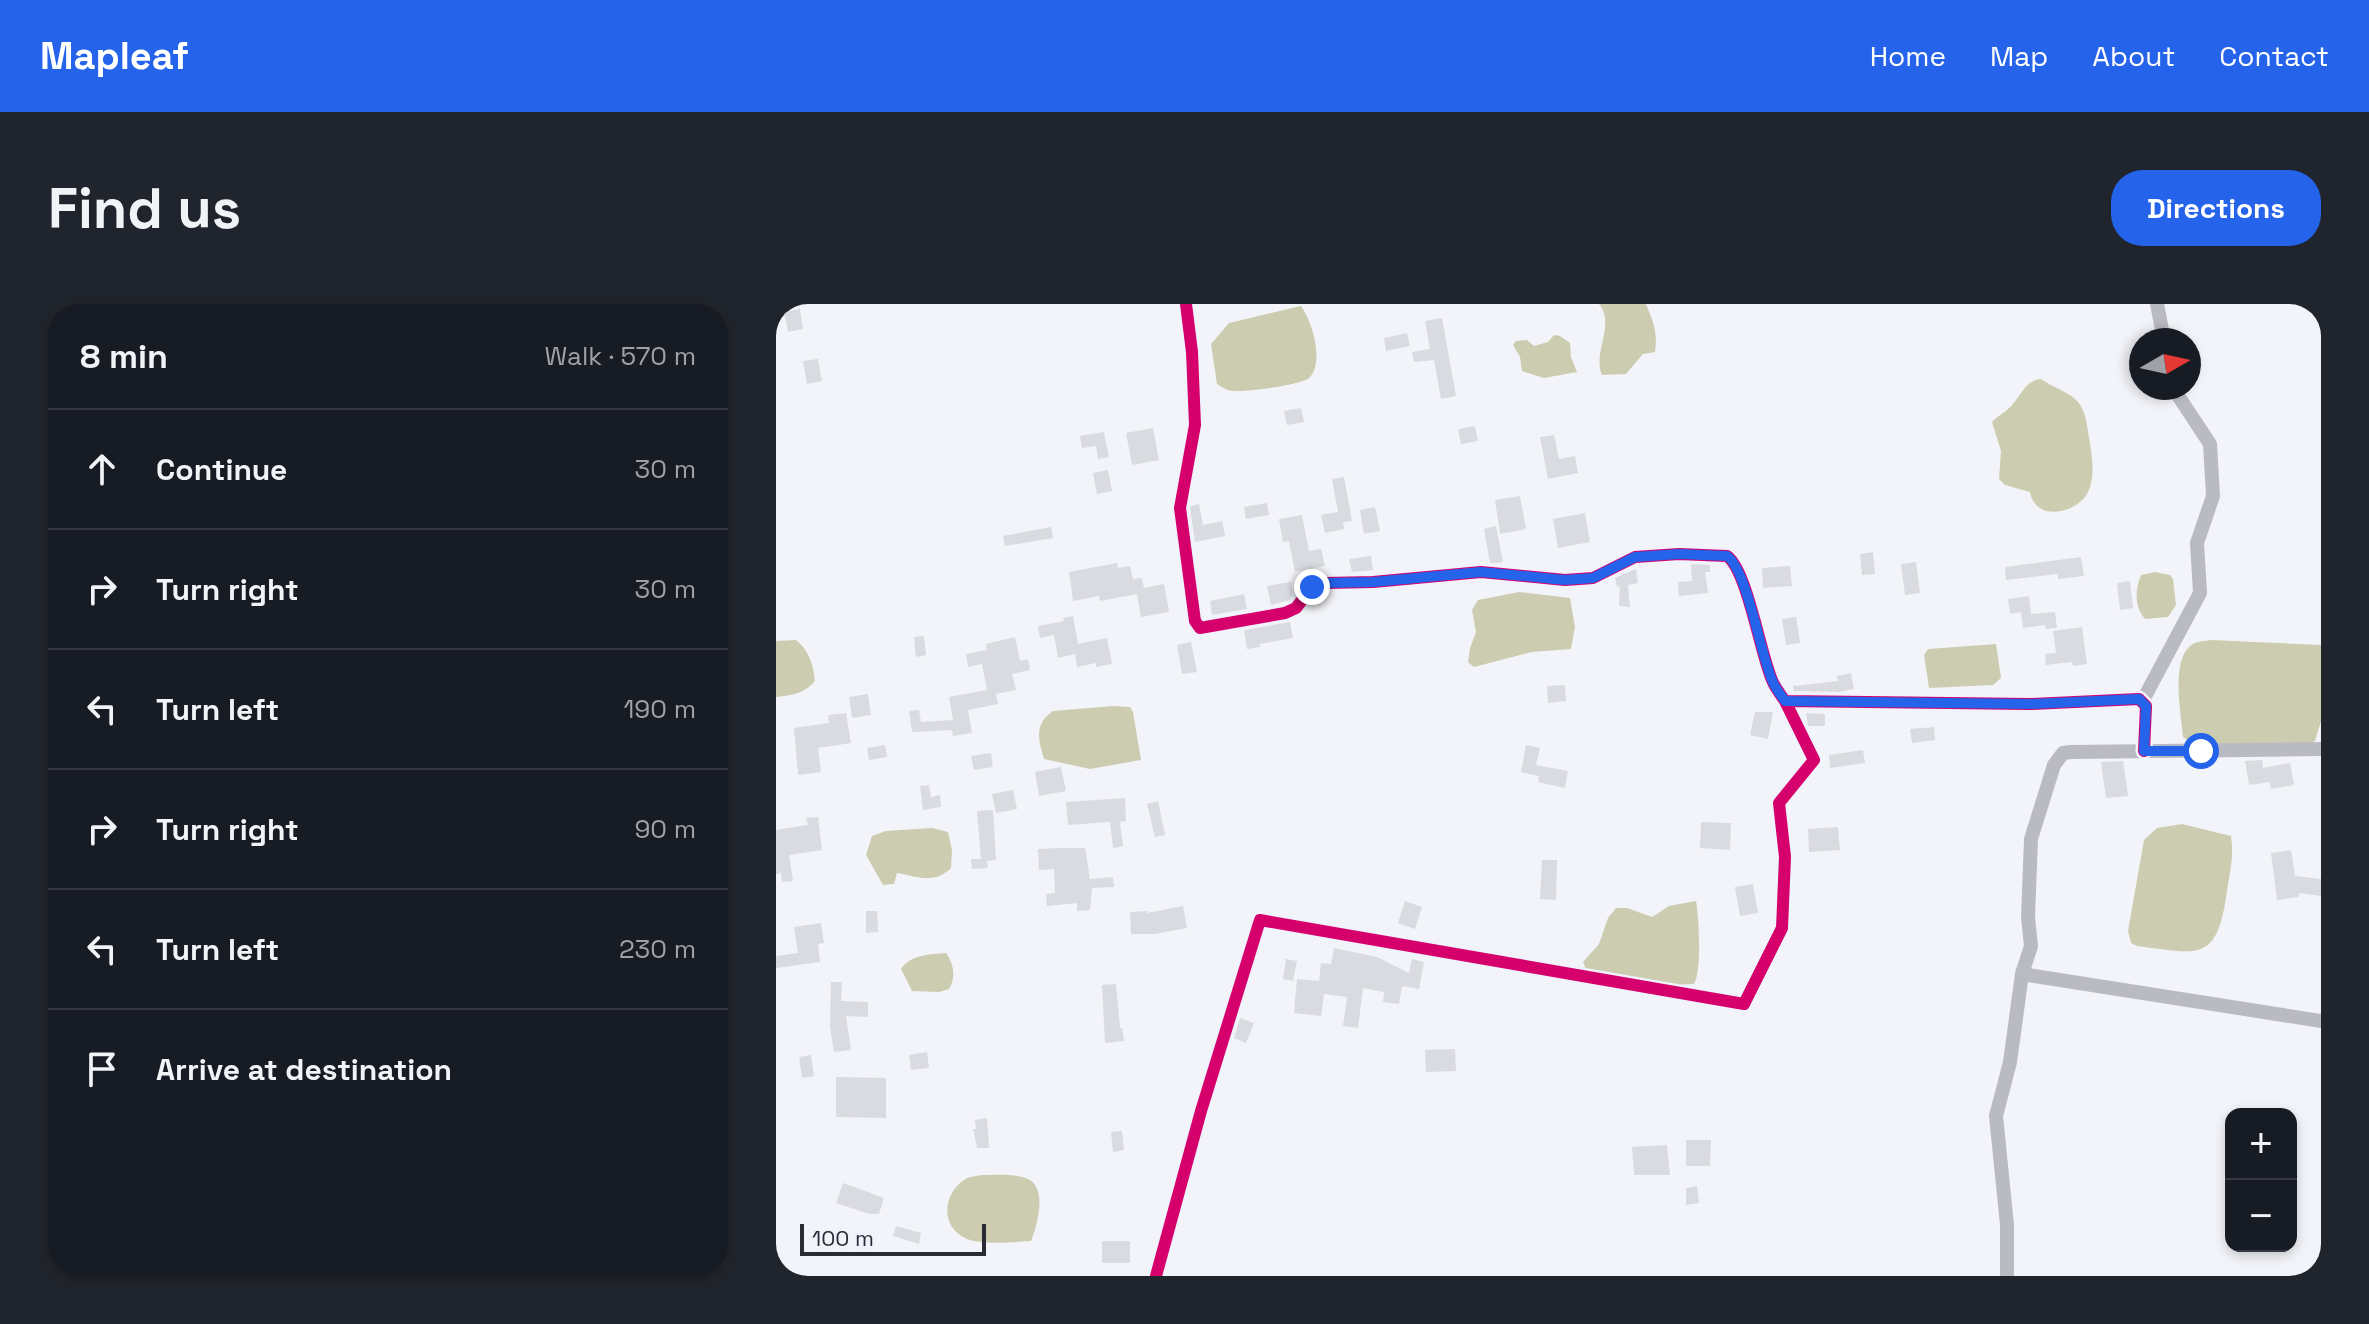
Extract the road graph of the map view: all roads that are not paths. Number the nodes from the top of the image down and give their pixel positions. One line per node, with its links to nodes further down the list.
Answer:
1 (1186, 304): 6 (street)
2 (2157, 304): 3 (street)
3 (2162, 328)
4 (2181, 400): 5 (street)
5 (2143, 700): 6 (street); 8 (street)
6 (1785, 701): 11 (street)
7 (2321, 749): 8 (street)
8 (2144, 751): 9 (street)
9 (2022, 974): 10 (street); 12 (street)
10 (2321, 1021)
11 (1156, 1276)
12 (2007, 1276)

